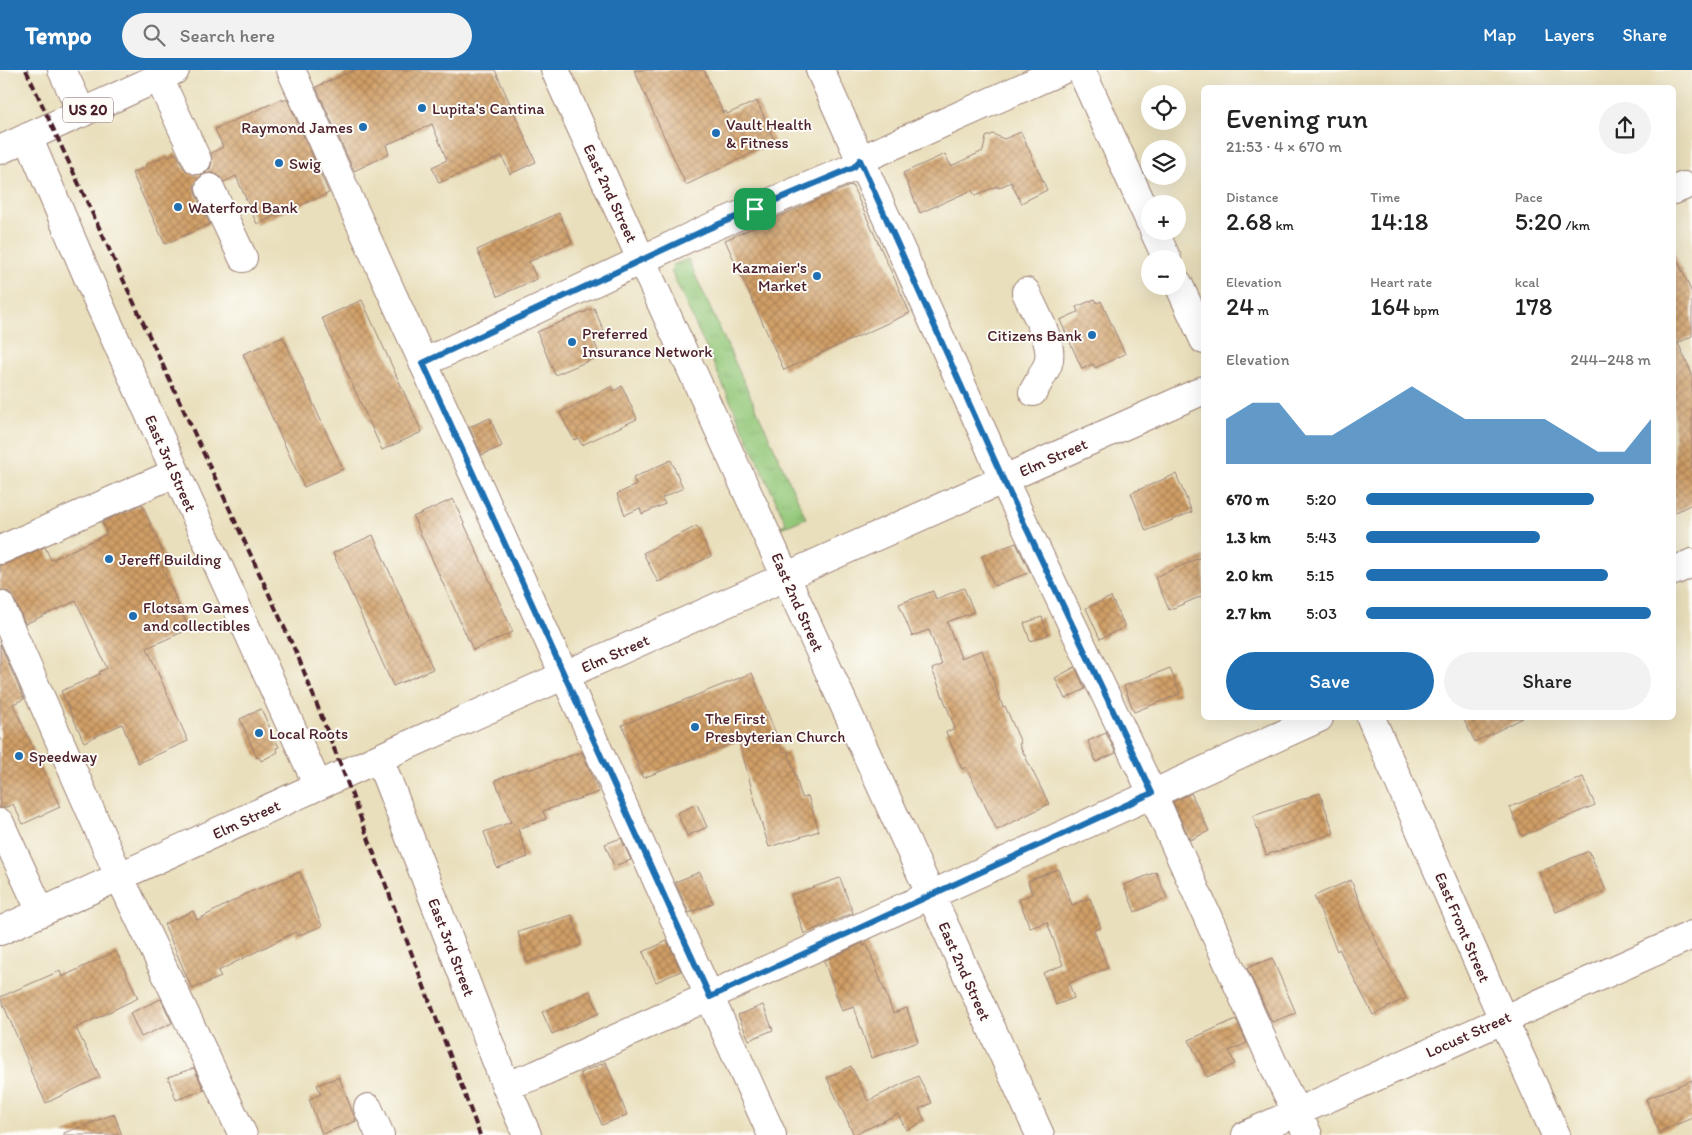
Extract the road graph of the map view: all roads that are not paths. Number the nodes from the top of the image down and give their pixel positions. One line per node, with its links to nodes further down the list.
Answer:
1 (62, 70): 8 (street)
2 (291, 70): 20 (street)
3 (555, 70): 16 (street, East 2nd Street)
4 (820, 70): 12 (street)
5 (1062, 70): 12 (street)
6 (1081, 70): 14 (street)
7 (167, 74): 8 (street, US 20); 11 (street)
8 (82, 113): 9 (street, US 20)
9 (28, 137): 10 (street, US 20); 23 (street, East 3rd Street)
10 (0, 150)
11 (197, 160)
12 (860, 160): 16 (street); 24 (street)
13 (210, 188): 15 (street)
14 (1141, 202)
15 (243, 258)
16 (642, 260): 20 (street); 28 (street, East 2nd Street)
17 (1026, 292): 22 (street)
18 (1183, 295): 19 (street)
19 (1201, 333)
20 (423, 363): 30 (street)
21 (1201, 391): 24 (street, Elm Street)
22 (1033, 392)
23 (175, 473): 25 (street); 34 (street, East 3rd Street)
24 (1003, 479): 28 (street, Elm Street); 35 (street)
25 (0, 550)
26 (1692, 563): 27 (street)
27 (1676, 570)
28 (786, 576): 30 (street, Elm Street); 38 (street, East 2nd Street)
29 (0, 605): 37 (street)
30 (563, 676): 33 (street, Elm Street); 42 (street)
31 (1315, 720): 35 (street)
32 (1372, 720): 43 (street, East Front Street)
33 (379, 758): 34 (street, Elm Street); 44 (street, East 3rd Street)
34 (318, 786): 37 (street, Elm Street)
35 (1152, 793): 38 (street); 46 (street)
36 (1, 826): 39 (street)
37 (120, 878): 39 (street, Elm Street); 47 (street)
38 (931, 895): 42 (street); 51 (street, East 2nd Street)
39 (41, 912): 40 (street, Elm Street)
40 (0, 931)
41 (1692, 934): 43 (street, Locust Street)
42 (710, 997): 44 (street); 50 (street)
43 (1503, 1019): 46 (street, Locust Street); 53 (street, East Front Street)
44 (506, 1086): 49 (street, East 3rd Street)
45 (368, 1108): 48 (street)
46 (1303, 1123): 52 (street, Locust Street)
47 (243, 1135)
48 (380, 1135)
49 (527, 1135)
50 (772, 1135)
51 (1040, 1135)
52 (1246, 1135)
53 (1556, 1135)

